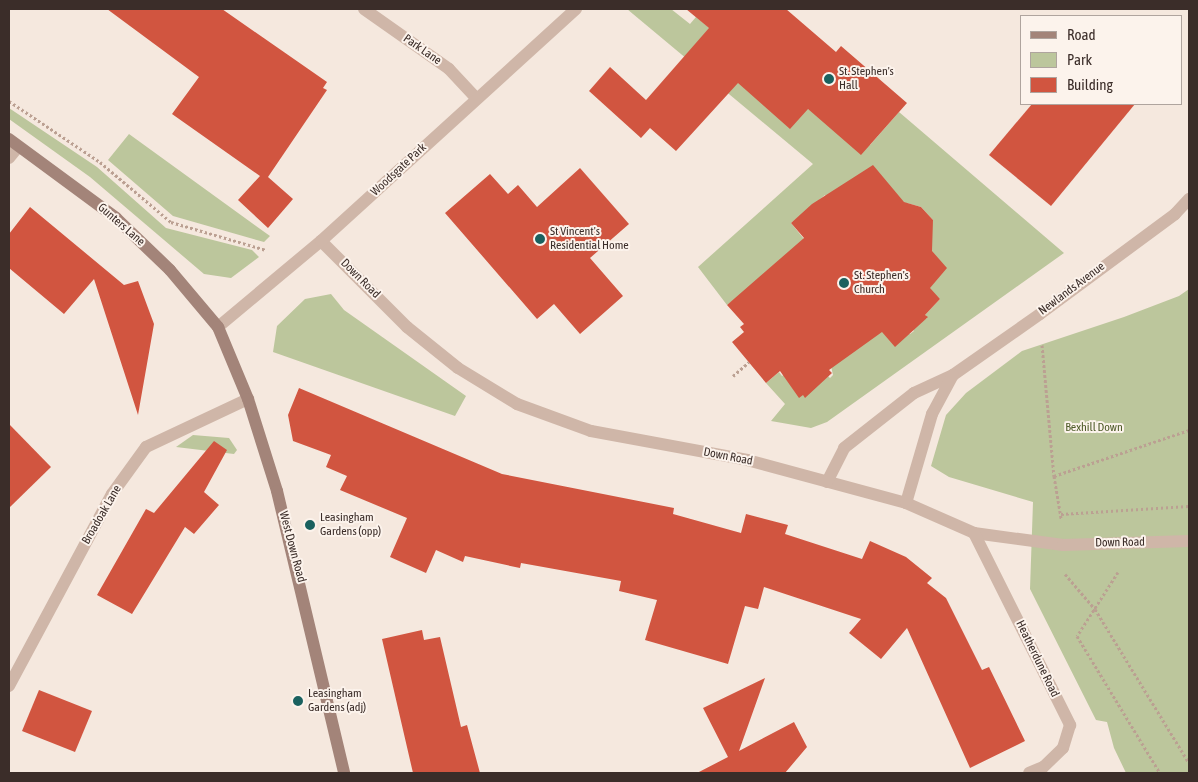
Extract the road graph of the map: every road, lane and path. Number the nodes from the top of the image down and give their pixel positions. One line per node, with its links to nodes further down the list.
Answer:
1 (364, 9): 3 (street, Park Lane)
2 (576, 9): 3 (street, Woodsgate Park)
3 (476, 98): 8 (street, Woodsgate Park)
4 (9, 101): 9 (path)
5 (14, 143): 6 (street); 10 (street, Gunters Lane)
6 (9, 158)
7 (1189, 199): 12 (street, Newlands Avenue)
8 (322, 241): 9 (street, Woodsgate Park); 17 (street, Down Road)
9 (300, 259): 10 (street, Woodsgate Park)
10 (218, 327): 14 (street, West Down Road)
11 (750, 362): 13 (path)
12 (953, 375): 17 (street, Newlands Avenue); 18 (street, Newlands Avenue)
13 (733, 376)
14 (248, 399): 24 (street, Broadoak Lane); 25 (street, West Down Road)
15 (1189, 430): 16 (path)
16 (1054, 476)
17 (827, 482): 18 (street, Down Road)
18 (906, 503): 21 (street, Down Road)
19 (1189, 506): 20 (path)
20 (1061, 514)
21 (974, 533): 22 (street, Down Road); 26 (street, Heatherdune Road)
22 (1189, 542)
23 (1120, 570): 27 (path)
24 (9, 686)
25 (344, 773)
26 (1029, 773)
27 (1160, 773)

